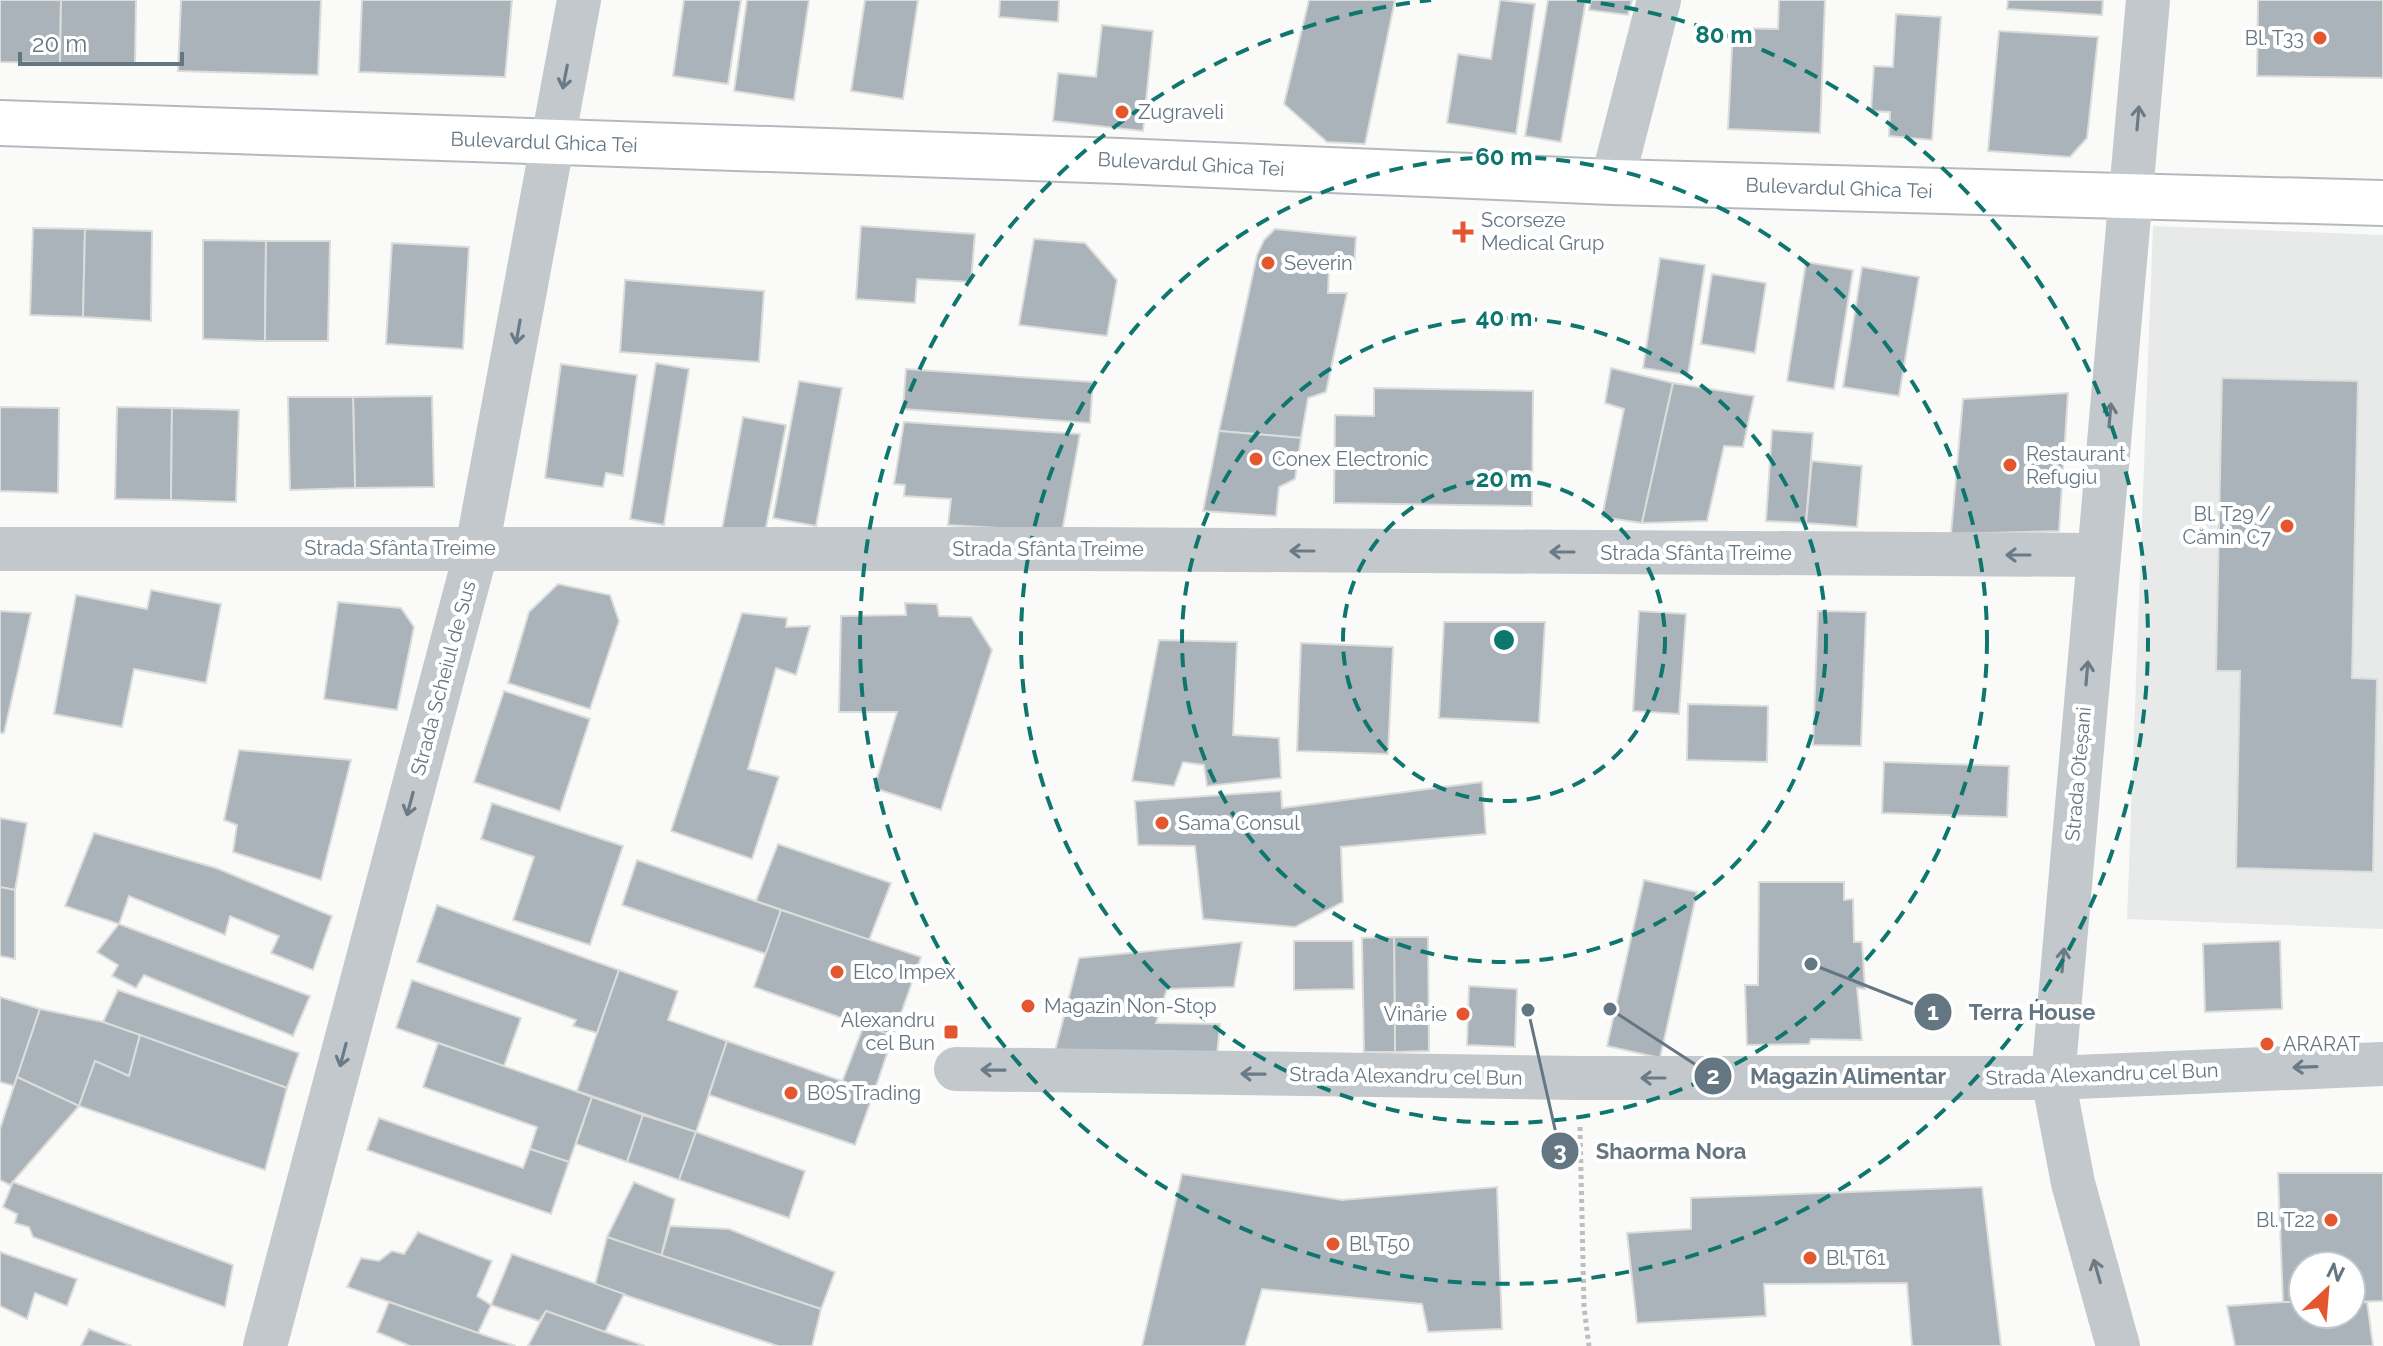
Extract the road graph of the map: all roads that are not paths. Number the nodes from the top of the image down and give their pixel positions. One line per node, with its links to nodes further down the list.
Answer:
1 (579, 0): 5 (street, Strada Scheiul de Sus, one-way to 5)
2 (1659, 0): 6 (street)
3 (2148, 0): 7 (street, Strada Oteșani, one-way to 3)
4 (0, 123): 5 (street, Bulevardul Ghica Tei)
5 (553, 142): 6 (street, Bulevardul Ghica Tei); 9 (street, Strada Scheiul de Sus, one-way to 9)
6 (1612, 182): 7 (street, Bulevardul Ghica Tei)
7 (2131, 196): 8 (street, Bulevardul Ghica Tei); 11 (street, Strada Oteșani, one-way to 7)
8 (2383, 203)
9 (477, 548): 10 (street, Strada Sfânta Treime); 11 (street, Strada Sfânta Treime, one-way to 9); 15 (street, Strada Scheiul de Sus, one-way to 15)
10 (0, 549)
11 (2096, 555): 14 (street, Strada Oteșani, one-way to 11)
12 (2383, 1064): 14 (street, Strada Alexandru cel Bun, one-way to 14)
13 (956, 1069): 14 (street, Strada Alexandru cel Bun, one-way to 13)
14 (2053, 1078): 16 (street, Strada Oteșani, one-way to 14)
15 (265, 1346)
16 (2118, 1346)

